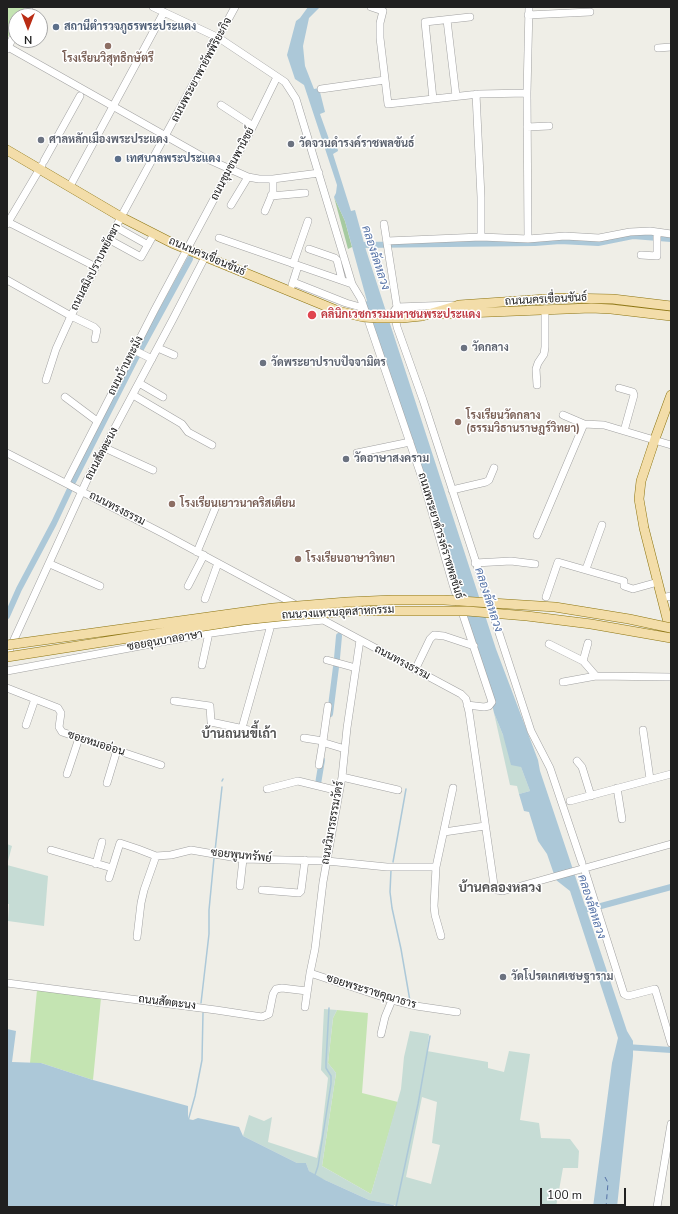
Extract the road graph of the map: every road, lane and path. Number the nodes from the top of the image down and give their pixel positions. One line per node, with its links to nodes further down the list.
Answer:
1 (153, 7): 5 (street, ถนนพระยาดำรงค์ราชพลขันธ์)
2 (235, 7): 9 (street, ถนนพระยาพายัพพิริยะกิจ)
3 (371, 7): 14 (street)
4 (529, 11): 6 (street); 16 (street)
5 (164, 12): 9 (street, ถนนพระยาดำรงค์ราชพลขันธ์); 22 (street)
6 (590, 12)
7 (470, 17): 8 (street)
8 (447, 20): 19 (street); 20 (street)
9 (219, 38): 13 (street, ถนนพระยาดำรงค์ราชพลขันธ์); 26 (street, ถนนพระยาพายัพพิริยะกิจ)
10 (671, 47): 12 (street)
11 (8, 48): 22 (street)
12 (658, 48)
13 (277, 77): 23 (street, ถนนชุมชนพานิชย์); 30 (street, ถนนพระยาดำรงค์ราชพลขันธ์)
14 (385, 80): 15 (street); 20 (street)
15 (321, 89)
16 (527, 93): 17 (street); 25 (street)
17 (476, 94): 19 (street); 46 (street)
18 (80, 96): 28 (street)
19 (456, 96): 20 (street)
20 (433, 99)
21 (221, 105): 23 (street)
22 (113, 106): 26 (street); 33 (street)
23 (253, 126): 29 (street, ถนนชุมชนพานิชย์)
24 (549, 126): 25 (street)
25 (527, 127): 48 (street)
26 (166, 136): 29 (street); 38 (street, ถนนพระยาพายัพพิริยะกิจ)
27 (7, 150): 28 (main road, ถนนนครเขื่อนขันธ์)
28 (42, 165): 33 (main road, ถนนนครเขื่อนขันธ์); 40 (street)
29 (231, 169): 31 (street); 52 (street, ถนนชุมชนพานิชย์)
30 (319, 173): 32 (street); 61 (street, ถนนพระยาดำรงค์ราชพลขันธ์)
31 (248, 177): 32 (street); 36 (street)
32 (273, 178): 35 (street)
33 (70, 186): 38 (main road, ถนนนครเขื่อนขันธ์)
34 (305, 193): 35 (street)
35 (271, 196): 37 (street)
36 (232, 205)
37 (264, 210)
38 (122, 217): 42 (street, ถนนสมิงปราบพยัคฆา); 43 (main road, ถนนนครเขื่อนขันธ์)
39 (308, 221): 56 (street)
40 (8, 223): 57 (street)
41 (384, 224): 51 (street)
42 (116, 227): 49 (street, ถนนสมิงปราบพยัคฆา); 50 (street)
43 (154, 234): 50 (street); 52 (main road, ถนนนครเขื่อนขันธ์)
44 (671, 234): 45 (street)
45 (657, 236): 48 (street); 54 (street)
46 (481, 237): 48 (street); 51 (street)
47 (219, 238): 56 (street)
48 (528, 239)
49 (110, 240): 50 (street); 57 (street, ถนนสมิงปราบพยัคฆา)
50 (148, 245)
51 (387, 246): 65 (street)
52 (187, 249): 55 (main road, ถนนนครเขื่อนขันธ์); 73 (street, ถนนบ้านทะมัง)
53 (309, 249): 59 (street)
54 (641, 255)
55 (205, 257): 62 (main road, ถนนนครเขื่อนขันธ์); 72 (street, ถนนสัตตะนง)
56 (296, 265): 59 (street); 60 (street)
57 (96, 267): 68 (street, ถนนสมิงปราบพยัคฆา)
58 (7, 280): 68 (street, ถนนสมิงปราบพยัคฆา)
59 (342, 280): 61 (street)
60 (293, 282): 62 (street); 66 (street)
61 (352, 284): 66 (street, ถนนพระยาดำรงค์ราชพลขันธ์)
62 (289, 292): 69 (main road, ถนนนครเขื่อนขันธ์, bridge)
63 (459, 305): 64 (main road, ถนนนครเขื่อนขันธ์); 65 (street); 69 (main road, ถนนนครเขื่อนขันธ์)
64 (671, 306)
65 (397, 307): 98 (street)
66 (364, 308): 89 (street, ถนนพระยาดำรงค์ราชพลขันธ์)
67 (545, 309): 69 (main road, ถนนนครเขื่อนขันธ์); 70 (main road, ถนนนครเขื่อนขันธ์); 78 (street)
68 (71, 316): 71 (street); 76 (street)
69 (422, 316)
70 (671, 316)
71 (95, 339)
72 (158, 348): 74 (street); 75 (street, ถนนสัตตะนง)
73 (135, 351): 75 (street); 85 (street, ถนนบ้านทะมัง)
74 (174, 355)
75 (152, 359): 77 (street, ถนนสัตตะนง)
76 (46, 380)
77 (140, 383): 80 (street, ถนนสัตตะนง); 82 (street)
78 (537, 385)
79 (619, 388): 87 (street)
80 (133, 395): 90 (street); 92 (street, ถนนสัตตะนง)
81 (671, 395): 88 (main road)
82 (163, 396)
83 (65, 397): 85 (street)
84 (563, 415): 86 (street)
85 (97, 421): 97 (street, ถนนบ้านทะมัง)
86 (584, 424): 87 (street); 102 (street)
87 (624, 430): 88 (street)
88 (654, 439): 91 (street); 109 (main road)
89 (410, 442): 94 (street); 126 (street, ถนนพระยาดำรงค์ราชพลขันธ์)
90 (212, 445)
91 (671, 445)
92 (105, 448): 96 (street); 99 (street, ถนนสัตตะนง)
93 (7, 452): 97 (street, ถนนทรงธรรม)
94 (357, 453)
95 (494, 468): 98 (street)
96 (153, 470)
97 (66, 483): 99 (street, ถนนทรงธรรม)
98 (452, 490): 105 (street)
99 (82, 492): 103 (street, ถนนทรงธรรม); 106 (street, ถนนสัตตะนง)
100 (217, 504): 103 (street)
101 (602, 525): 108 (street)
102 (537, 535)
103 (200, 553): 104 (street, ถนนทรงธรรม); 111 (street)
104 (218, 563): 114 (street); 116 (street, ถนนทรงธรรม)
105 (476, 563): 107 (street); 179 (street)
106 (50, 564): 110 (street); 127 (street, ถนนสัตตะนง)
107 (535, 564)
108 (586, 569): 109 (street); 112 (street)
109 (658, 582): 113 (main road)
110 (100, 586)
111 (188, 586)
112 (546, 597)
113 (667, 597): 115 (main road)
114 (205, 599)
115 (668, 613): 120 (main road)
116 (324, 620): 117 (street, ซอยอุนบาลอาษา); 122 (street, ถนนทรงธรรม)
117 (271, 625): 119 (street, ซอยอุนบาลอาษา); 143 (street)
118 (671, 628): 125 (main road, ถนนวงแหวนอุตสาหกรรม, bridge)
119 (209, 633): 130 (street); 132 (street, ซอยอุนบาลอาษา)
120 (671, 634)
121 (671, 638): 127 (main road, ถนนวงแหวนอุตสาหกรรม, bridge)
122 (360, 640): 131 (street, ถนนวิมารธรรมวัตร์); 133 (street, ถนนทรงธรรม)
123 (588, 643): 129 (street)
124 (549, 644): 129 (street)
125 (7, 645)
126 (474, 646): 133 (street); 140 (street, ถนนพระยาดำรงค์ราชพลขันธ์)
127 (7, 656)
128 (327, 660): 131 (street)
129 (583, 661): 134 (street)
130 (202, 665)
131 (356, 668): 149 (street, ถนนวิมารธรรมวัตร์)
132 (7, 670)
133 (415, 670): 140 (street, ถนนทรงธรรม)
134 (596, 676): 135 (street); 136 (street)
135 (671, 677)
136 (563, 682)
137 (7, 688): 138 (street, ซอยหมออ่อน)
138 (35, 699): 142 (street); 146 (street, ซอยหมออ่อน)
139 (174, 701): 143 (street)
140 (467, 704): 167 (street)
141 (328, 706): 148 (street)
142 (26, 725)
143 (242, 728): 145 (street)
144 (643, 730): 157 (street)
145 (258, 732)
146 (79, 738): 150 (street, ซอยหมออ่อน); 154 (street)
147 (304, 738): 148 (street)
148 (324, 741): 149 (street); 153 (street)
149 (345, 749): 156 (street, ถนนวิมารธรรมวัตร์)
150 (117, 750): 152 (street, ซอยหมออ่อน); 158 (street)
151 (577, 761): 164 (street)
152 (161, 765)
153 (319, 765)
154 (67, 774)
155 (671, 774): 157 (street)
156 (342, 777): 162 (street); 163 (street, ถนนวิมารธรรมวัตร์)
157 (650, 779): 160 (street)
158 (107, 783)
159 (453, 788): 168 (street)
160 (617, 788): 164 (street); 166 (street)
161 (267, 789): 163 (street)
162 (398, 790)
163 (339, 791): 175 (street, ถนนวิมารธรรมวัตร์)
164 (591, 796): 165 (street)
165 (570, 801)
166 (622, 820)
167 (485, 826): 168 (street); 179 (street)
168 (444, 832): 177 (street)
169 (102, 842): 176 (street)
170 (671, 844): 179 (street)
171 (51, 850): 176 (street)
172 (156, 856): 173 (street, ซอยพูนทรัพย์); 178 (street); 184 (street)
173 (243, 858): 174 (street, ซอยพูนทรัพย์); 181 (street)
174 (305, 860): 175 (street, ซอยพูนทรัพย์); 182 (street)
175 (327, 861): 177 (street, ซอยพูนทรัพย์); 185 (street, ถนนวิมารธรรมวัตร์)
176 (96, 864): 178 (street)
177 (436, 867): 183 (street)
178 (112, 868): 180 (street)
179 (583, 868): 192 (street)
180 (109, 878)
181 (240, 886)
182 (262, 890)
183 (441, 936)
184 (137, 937)
185 (310, 973): 187 (street, ถนนวิมารธรรมวัตร์); 188 (street, ซอยพระราชคุณาธาร)
186 (7, 983): 187 (street, ถนนสัตตะนง)
187 (307, 991): 189 (street, ถนนวิมารธรรมวัตร์)
188 (392, 1000): 190 (street, ซอยพระราชคุณาธาร); 191 (street)
189 (305, 1007)
190 (457, 1012)
191 (381, 1034)
192 (671, 1043)
193 (671, 1124): 194 (street)
194 (657, 1207)

